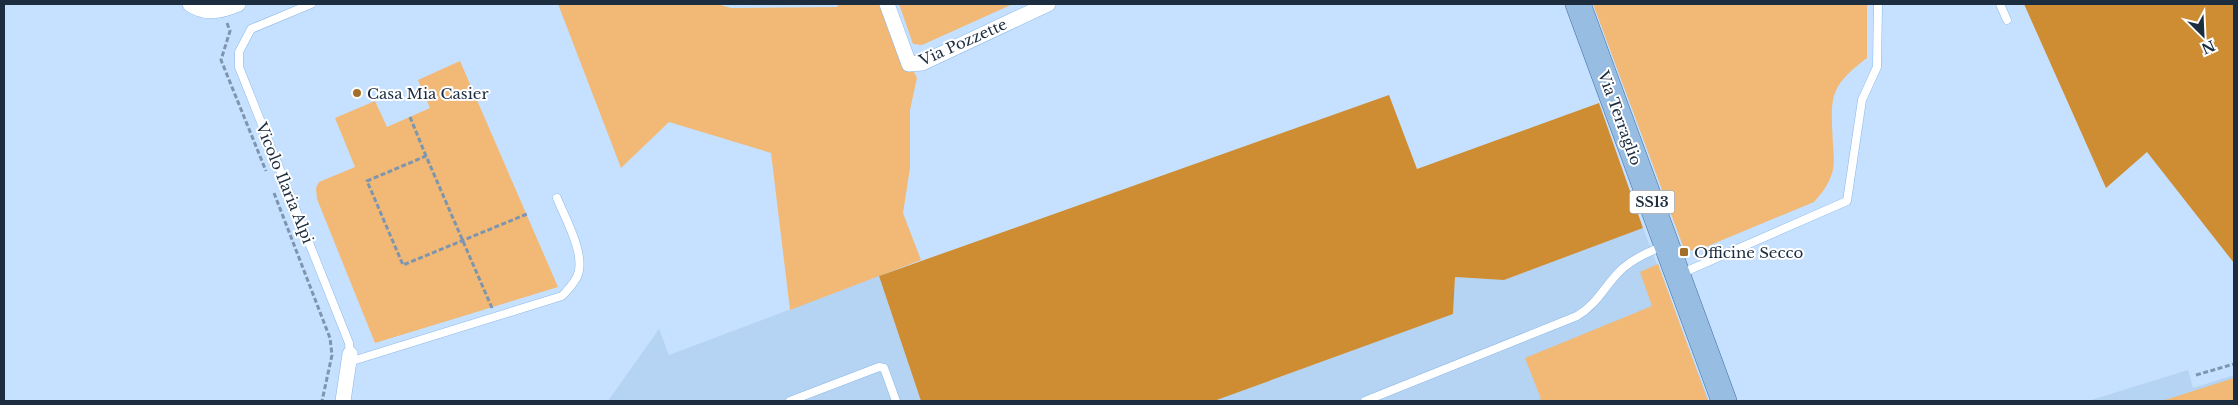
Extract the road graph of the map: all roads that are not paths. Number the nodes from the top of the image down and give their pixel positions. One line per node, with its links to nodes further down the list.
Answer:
1 (190, 4): 2 (street)
2 (238, 4)
3 (311, 4): 13 (lane, Vicolo Ilaria Alpi)
4 (887, 4): 5 (street, Via Pozzette)
5 (1048, 4)
6 (1578, 4): 11 (main road, Via Terraglio / SS13)
7 (1878, 4): 12 (lane)
8 (2000, 4): 9 (lane)
9 (2007, 20)
10 (557, 198): 13 (lane)
11 (1667, 244): 12 (main road, Via Terraglio / SS13); 17 (lane)
12 (1679, 275): 18 (main road, Via Terraglio / SS13)
13 (350, 358): 14 (street, Vicolo Ilaria Alpi)
14 (343, 401)
15 (790, 401): 16 (lane)
16 (896, 401)
17 (1365, 401)
18 (1724, 401)

